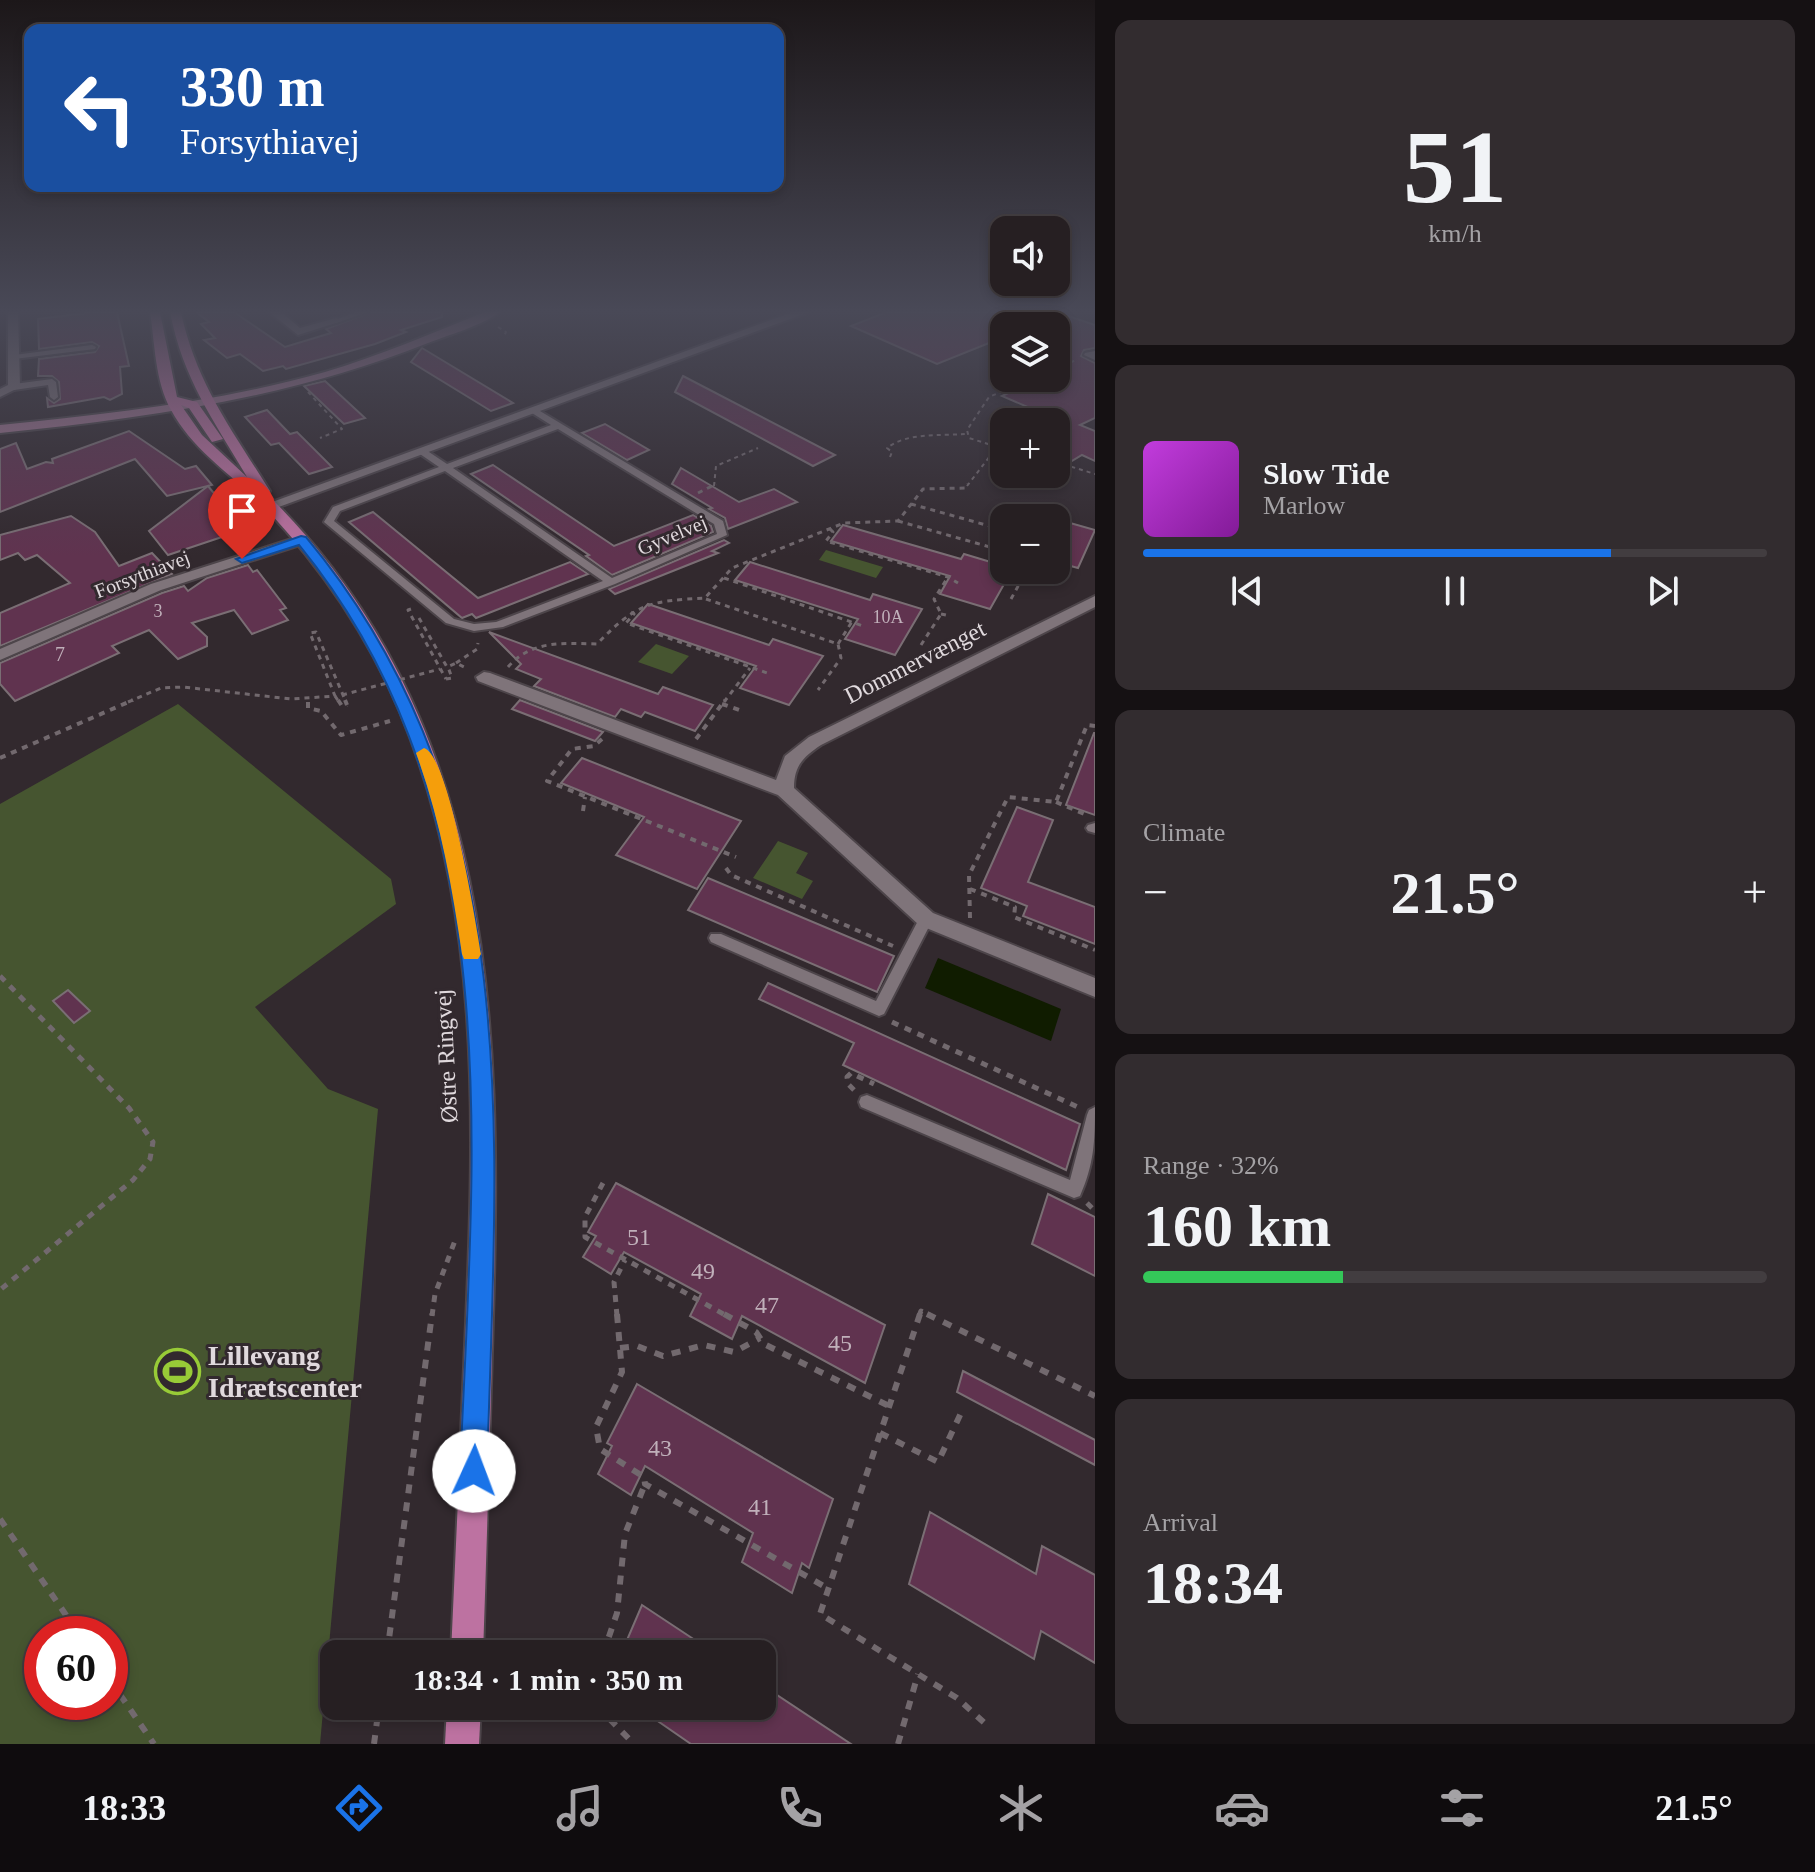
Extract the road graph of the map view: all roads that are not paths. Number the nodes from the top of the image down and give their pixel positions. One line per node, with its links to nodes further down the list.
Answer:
1 (54, 393): 7 (lane)
2 (170, 393): 8 (main road, Østre Ringvej)
3 (197, 393): 6 (street)
4 (199, 393): 6 (street)
5 (582, 393): 9 (street)
6 (193, 394): 8 (main road); 15 (main road, Østre Ringvej)
7 (54, 397)
8 (174, 403): 10 (street); 12 (street); 15 (main road, Østre Ringvej)
9 (535, 411): 11 (lane, Gyvelvej); 13 (street)
10 (0, 421)
11 (559, 425): 14 (lane); 17 (lane, Gyvelvej)
12 (0, 429)
13 (423, 452): 14 (lane); 15 (street)
14 (446, 468): 17 (lane); 17 (lane)
15 (271, 505): 16 (main road, Østre Ringvej)
16 (301, 540): 19 (street, Forsythiavej); 27 (main road, Østre Ringvej)
17 (611, 582)
18 (1095, 601): 21 (street, Dommervænget)
19 (0, 655)
20 (491, 680): 21 (street)
21 (785, 790): 22 (street)
22 (926, 919): 23 (lane); 24 (street)
23 (716, 938)
24 (1095, 988)
25 (867, 1102): 26 (lane)
26 (1088, 1111)
27 (468, 1640)
28 (463, 1720): 29 (main road)
29 (462, 1744)

